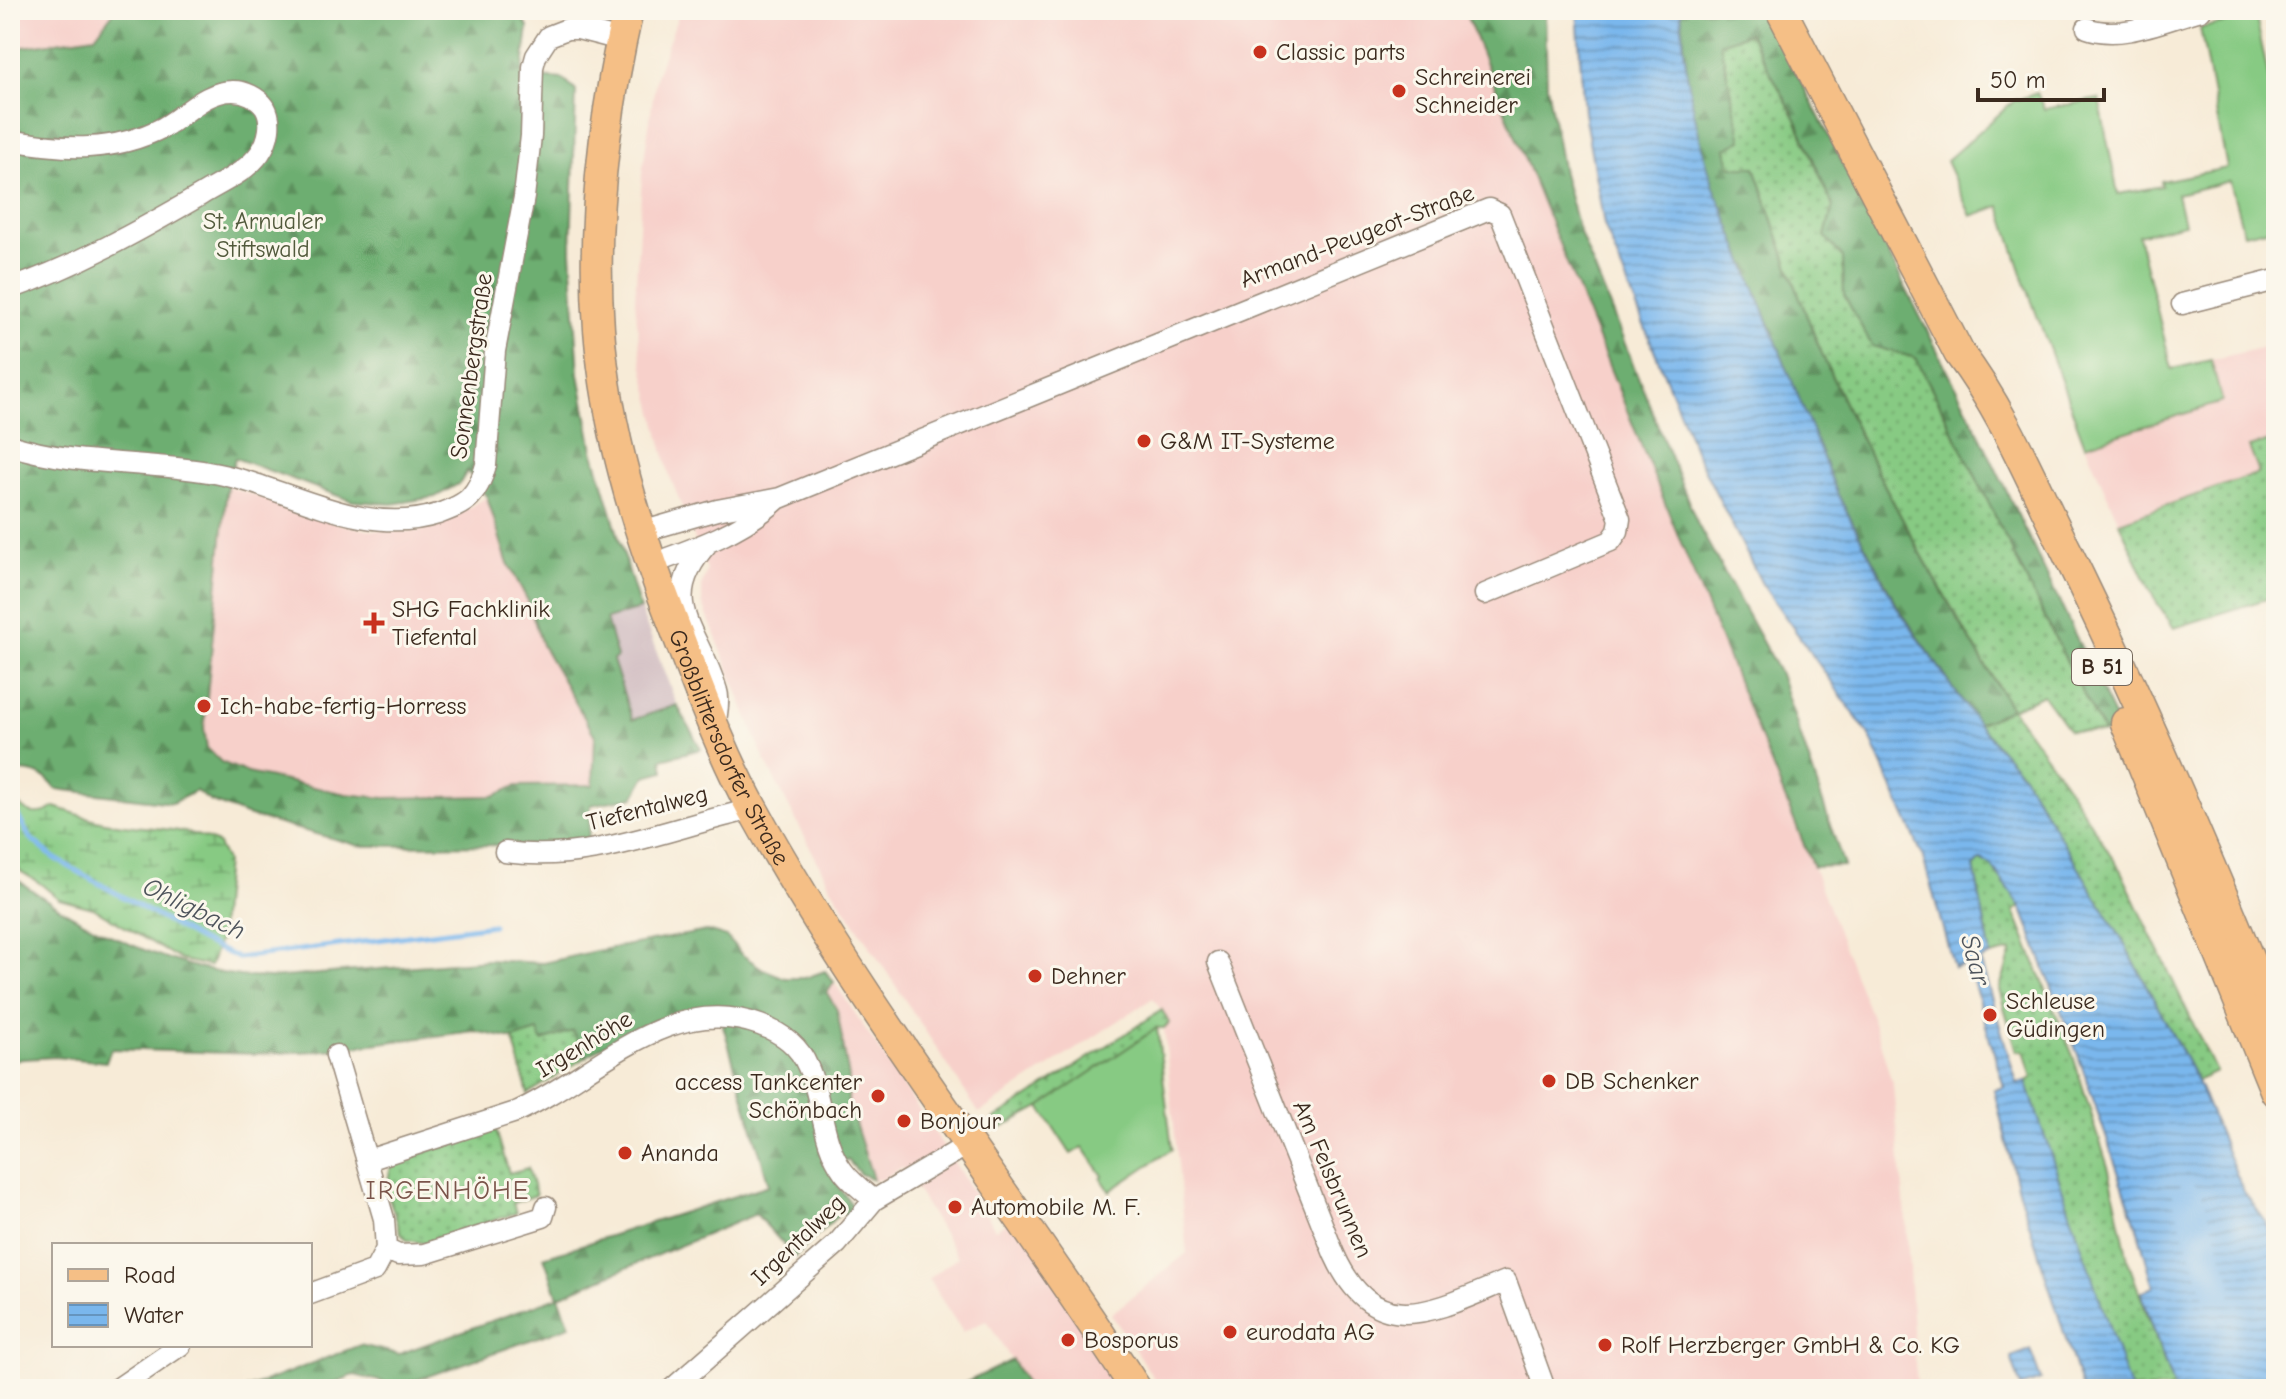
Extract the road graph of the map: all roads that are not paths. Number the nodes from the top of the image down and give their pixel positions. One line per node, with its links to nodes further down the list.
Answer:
1 (628, 10): 5 (main road, Großblittersdorfer Straße)
2 (1781, 10): 10 (main road, B 51)
3 (2201, 10): 4 (street)
4 (2087, 28)
5 (621, 40): 11 (street, Sonnenbergstraße); 13 (main road, Großblittersdorfer Straße)
6 (10, 140): 8 (street)
7 (2276, 280): 9 (street)
8 (10, 289)
9 (2182, 304)
10 (1959, 353): 21 (main road, B 51); 23 (main road, B 51)
11 (10, 445)
12 (780, 498): 13 (street, Armand-Peugeot-Straße); 14 (street, Armand-Peugeot-Straße); 16 (street, Armand-Peugeot-Straße)
13 (641, 532): 15 (main road, Großblittersdorfer Straße)
14 (708, 543): 15 (street, Armand-Peugeot-Straße); 17 (street, Armand-Peugeot-Straße)
15 (651, 564): 17 (main road, Großblittersdorfer Straße)
16 (1485, 594)
17 (715, 730): 18 (main road, Großblittersdorfer Straße)
18 (753, 809): 19 (street, Tiefentalweg); 24 (main road, Großblittersdorfer Straße)
19 (505, 852)
20 (1218, 962): 34 (street, Am Felsbrunnen)
21 (2276, 1026)
22 (336, 1055): 25 (street)
23 (2276, 1092)
24 (969, 1144): 26 (street, Irgentalweg); 33 (main road, Großblittersdorfer Straße)
25 (368, 1160): 26 (street, Irgenhöhe); 28 (street)
26 (874, 1200): 32 (street, Irgentalweg)
27 (546, 1207): 28 (street)
28 (386, 1249): 29 (street)
29 (312, 1293)
30 (178, 1347): 31 (street)
31 (117, 1389)
32 (672, 1389)
33 (1136, 1389)
34 (1545, 1389)

